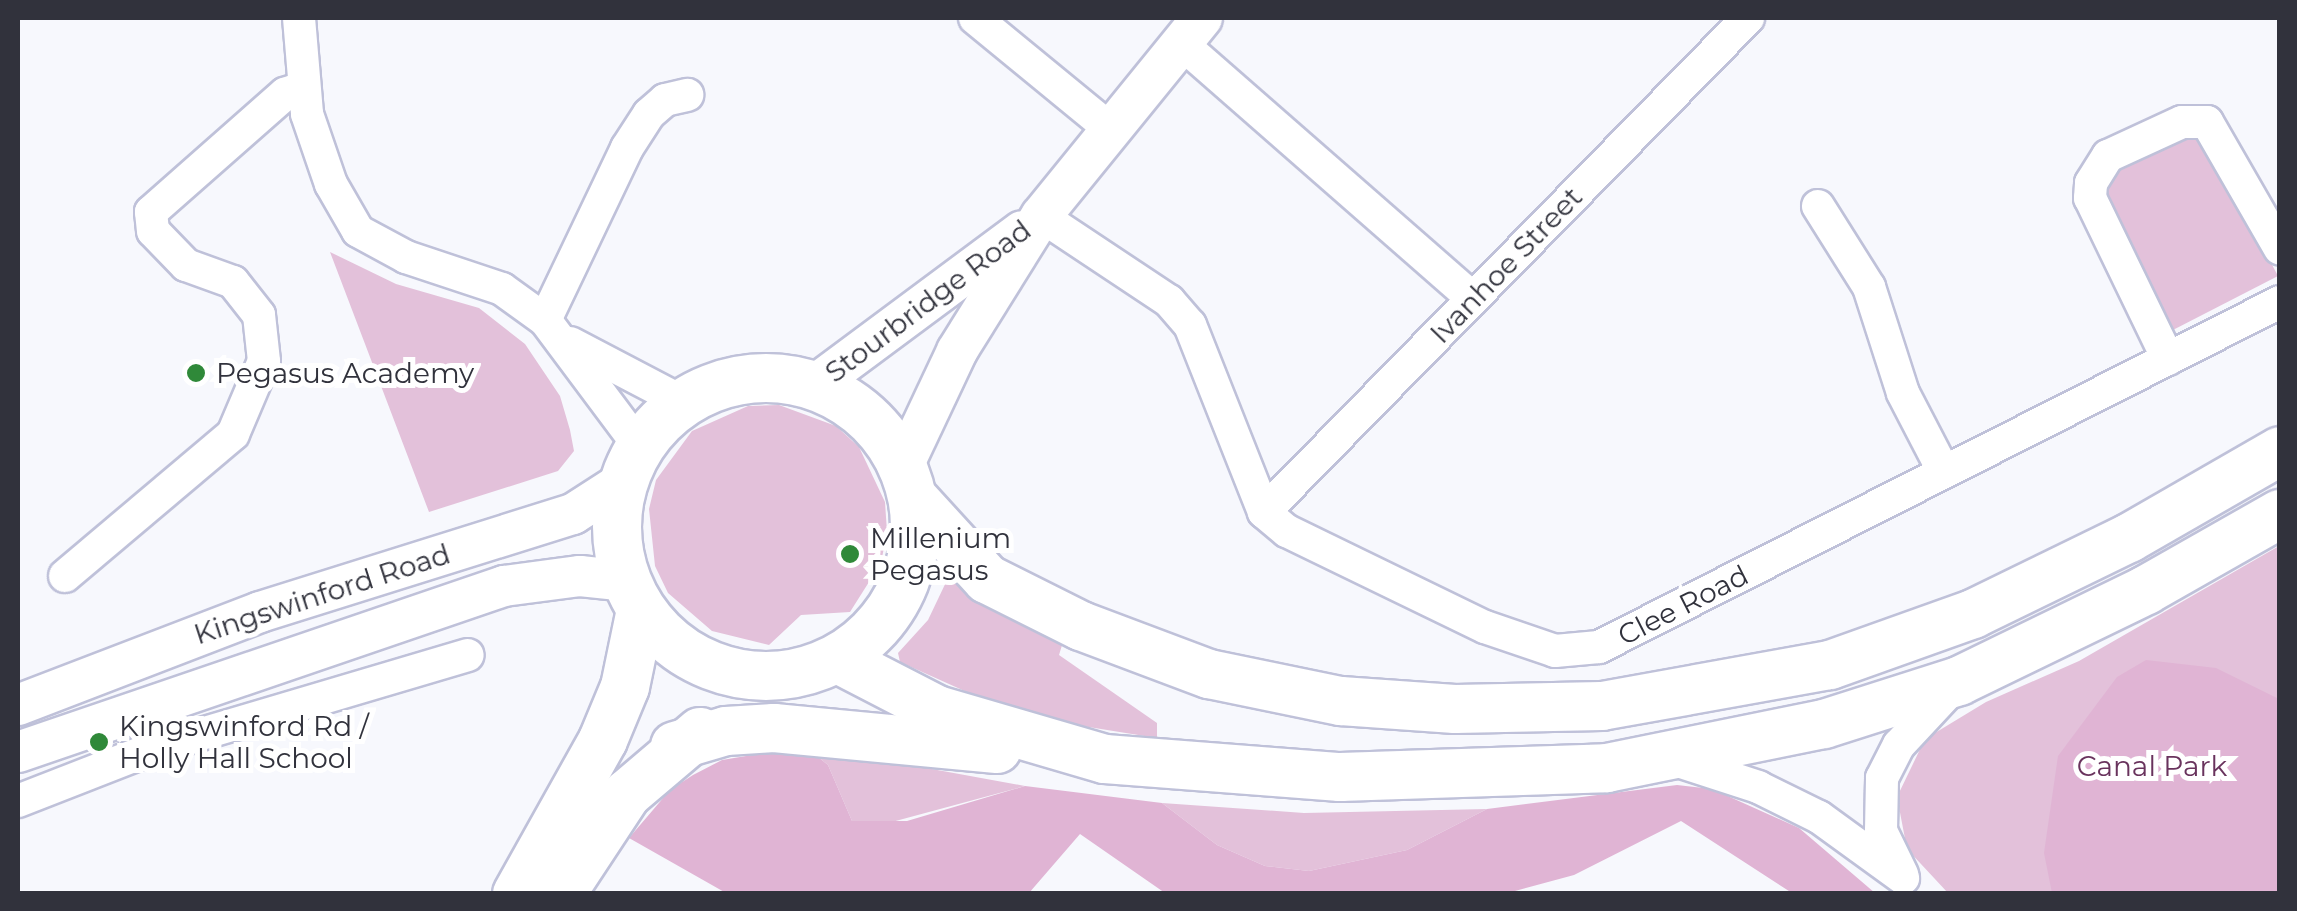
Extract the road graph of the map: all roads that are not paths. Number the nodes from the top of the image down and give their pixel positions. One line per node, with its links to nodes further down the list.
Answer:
1 (299, 18): 5 (street)
2 (975, 18): 7 (street)
3 (1748, 18): 11 (street, Ivanhoe Street)
4 (1192, 30): 7 (main road, Stourbridge Road); 11 (street)
5 (304, 87): 13 (street); 23 (street)
6 (687, 96): 13 (street)
7 (1109, 128): 9 (main road, Stourbridge Road)
8 (1818, 206): 19 (street)
9 (1041, 216): 15 (main road, Stourbridge Road); 20 (main road, Stourbridge Road); 21 (street)
10 (2280, 249): 14 (street)
11 (1473, 298): 21 (street, Ivanhoe Street)
12 (2280, 302): 14 (street, Clee Road)
13 (555, 330): 16 (street); 18 (street)
14 (2168, 359): 19 (street, Clee Road)
15 (815, 385): 16 (highway); 20 (highway)
16 (683, 402): 18 (highway)
17 (2280, 450): 20 (highway)
18 (632, 464): 24 (highway); 29 (main road, Kingswinford Road)
19 (1944, 472): 21 (street, Clee Road)
20 (908, 482): 27 (highway)
21 (1264, 512)
22 (2280, 514): 28 (highway)
23 (65, 576)
24 (634, 596): 26 (main road, Kingswinford Road); 27 (highway); 37 (highway)
25 (467, 656): 31 (street, Kingswinford Road)
26 (268, 662): 31 (street, Kingswinford Road); 32 (main road, Kingswinford Road)
27 (817, 666): 30 (highway); 34 (highway)
28 (1959, 681): 33 (highway); 36 (street)
29 (18, 705)
30 (676, 746): 34 (highway); 38 (highway)
31 (154, 748): 35 (street, Kingswinford Road)
32 (18, 752)
33 (1666, 756): 34 (highway); 36 (street)
34 (1105, 759)
35 (18, 801)
36 (1910, 886)
37 (517, 894)
38 (561, 894)

